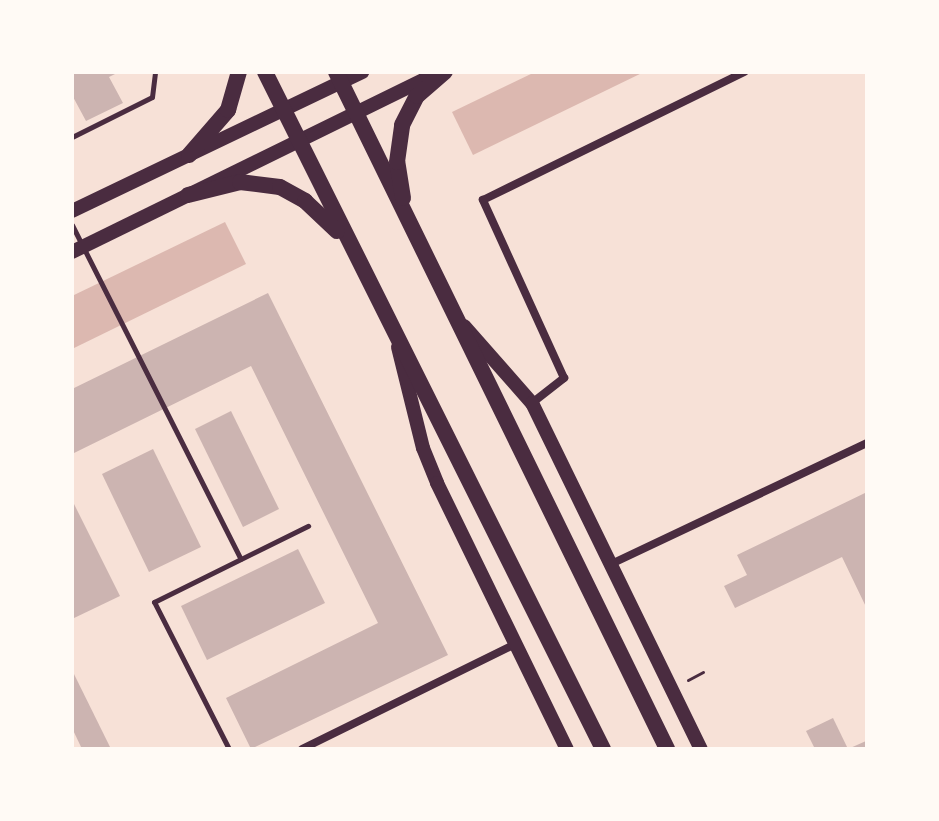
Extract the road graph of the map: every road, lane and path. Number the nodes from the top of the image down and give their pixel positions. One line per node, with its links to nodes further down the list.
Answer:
1 (155, 72): 10 (lane)
2 (239, 72): 12 (main road)
3 (265, 72): 8 (main road)
4 (362, 72): 7 (main road)
5 (442, 72): 9 (main road); 15 (main road)
6 (744, 72): 21 (street)
7 (338, 77): 8 (main road); 9 (main road)
8 (283, 110): 11 (main road); 12 (main road)
9 (354, 113): 11 (main road); 15 (main road)
10 (72, 137)
11 (297, 140): 13 (main road); 18 (main road)
12 (189, 155): 14 (main road)
13 (188, 195): 17 (main road); 18 (main road)
14 (72, 211)
15 (408, 223): 19 (main road)
16 (72, 225): 17 (lane)
17 (78, 250): 24 (lane)
18 (352, 251): 20 (main road)
19 (457, 319): 21 (main road); 33 (main road)
20 (396, 339): 26 (main road); 32 (main road)
21 (532, 403): 25 (main road)
22 (867, 443): 25 (street)
23 (308, 526): 24 (lane)
24 (241, 559): 29 (lane)
25 (609, 565): 34 (main road)
26 (515, 644): 30 (street); 31 (main road)
27 (703, 672): 28 (path)
28 (688, 680)
29 (229, 749)
30 (302, 749)
31 (567, 749)
32 (603, 749)
33 (667, 749)
34 (701, 749)

